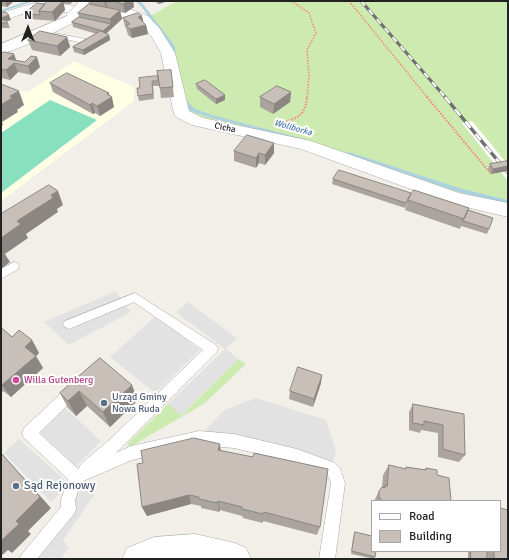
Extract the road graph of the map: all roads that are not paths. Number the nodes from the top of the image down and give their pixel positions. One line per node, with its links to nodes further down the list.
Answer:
1 (88, 8): 2 (street, bridge); 7 (street, Cicha)
2 (72, 12): 3 (street); 4 (street)
3 (1, 17)
4 (46, 31): 5 (lane); 6 (street)
5 (83, 41)
6 (1, 50)
7 (508, 210)
8 (14, 266): 9 (lane)
9 (1, 275)
10 (69, 324): 12 (lane)
11 (78, 386): 12 (lane)
12 (76, 477): 13 (lane); 16 (lane)
13 (27, 559)
14 (138, 559): 15 (street)
15 (235, 559)
16 (327, 559)

